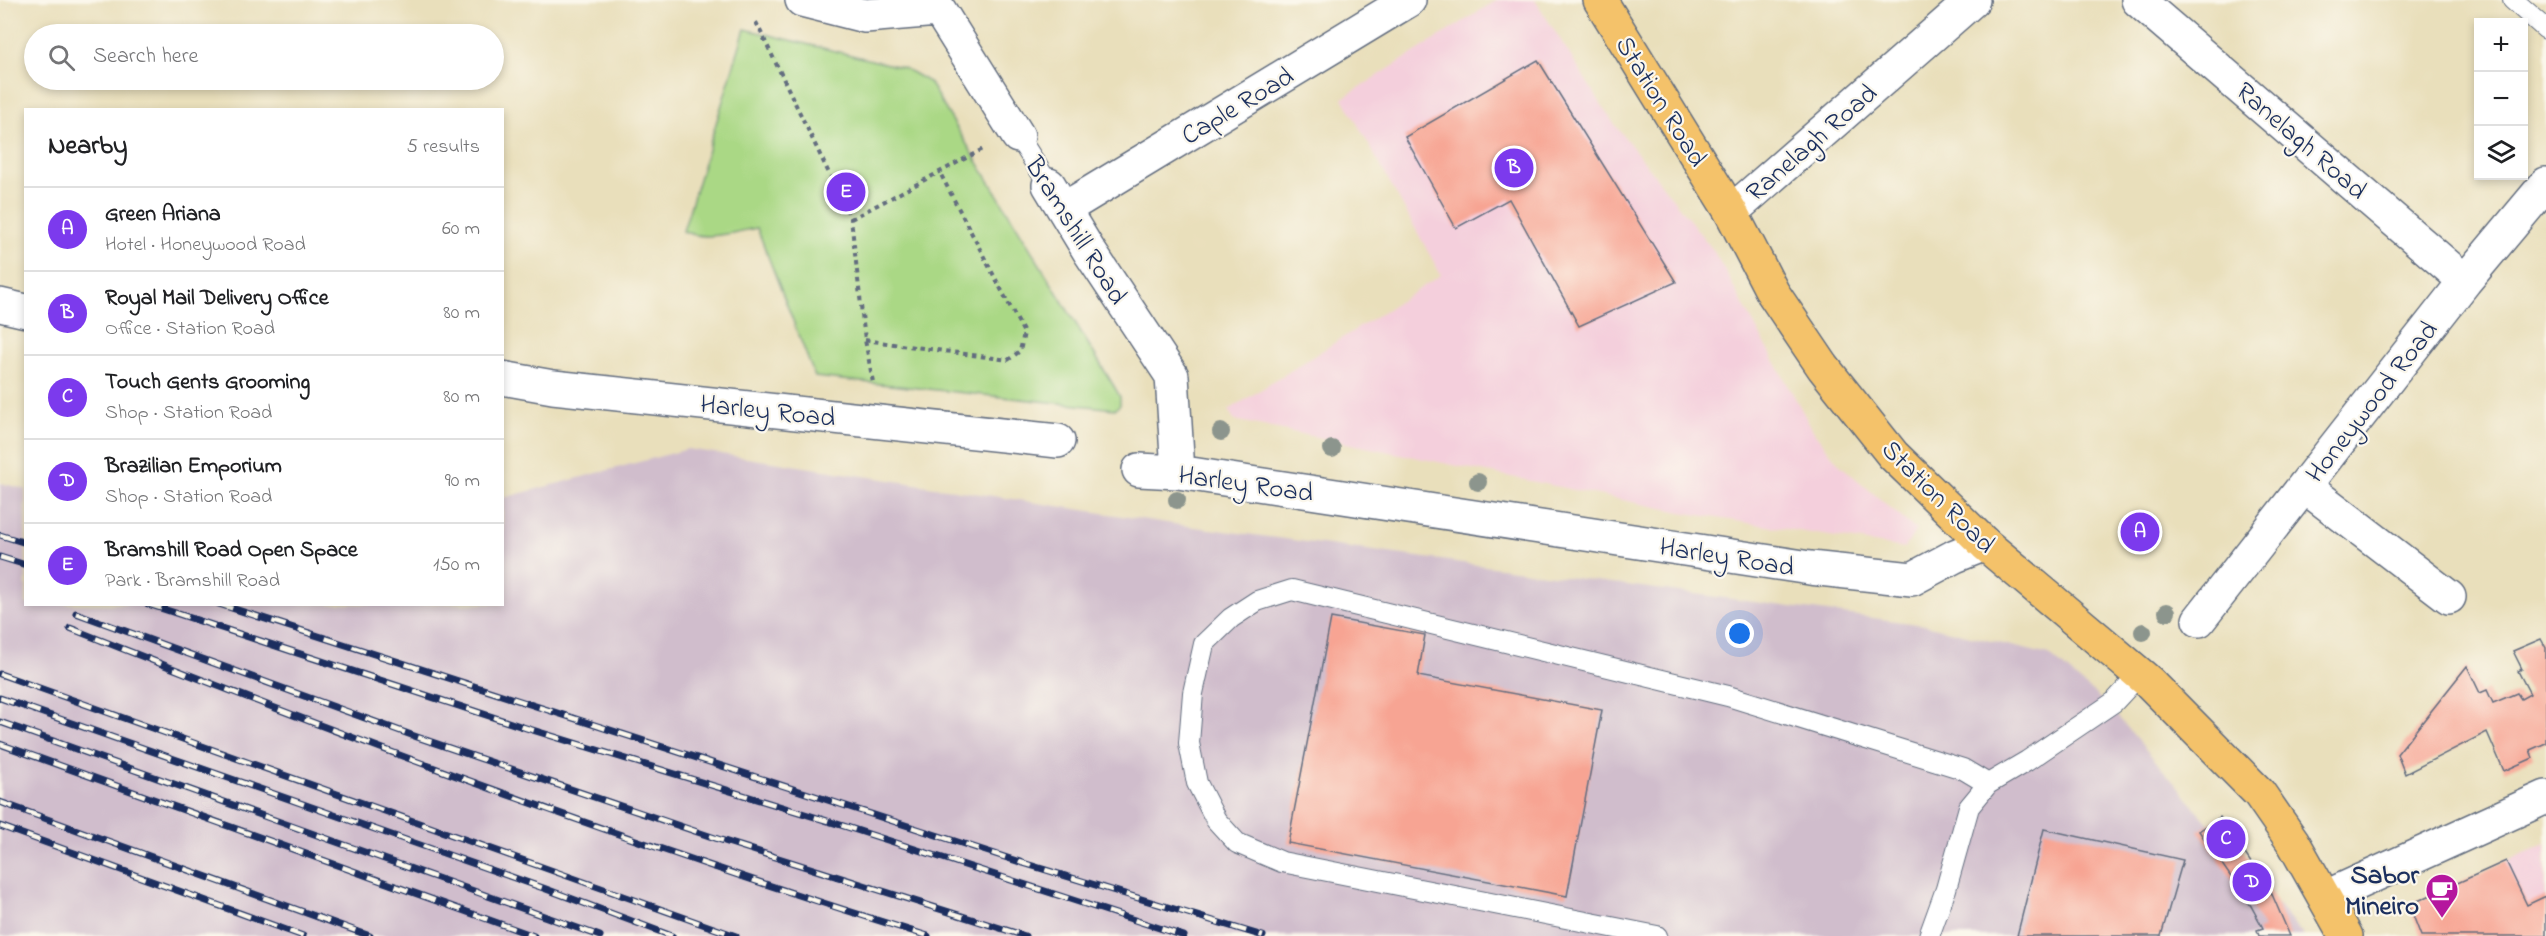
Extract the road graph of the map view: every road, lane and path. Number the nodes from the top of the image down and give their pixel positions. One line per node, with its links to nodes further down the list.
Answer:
1 (802, 0): 7 (street)
2 (1409, 0): 13 (street, Caple Road)
3 (1600, 0): 14 (main road, Station Road)
4 (1973, 0): 14 (street, Ranelagh Road)
5 (2138, 0): 16 (street, Ranelagh Road)
6 (2513, 0): 9 (lane)
7 (936, 5): 10 (street, Bramshill Road)
8 (756, 22): 15 (path)
9 (2546, 29)
10 (1004, 140): 11 (path); 13 (lane, Bramshill Road)
11 (940, 173): 15 (path); 19 (path)
12 (2546, 184): 16 (street, Honeywood Road)
13 (1057, 197): 24 (street, Bramshill Road)
14 (1731, 212): 26 (main road, Station Road)
15 (851, 219): 19 (path)
16 (2465, 281): 25 (street, Honeywood Road)
17 (0, 305): 18 (street)
18 (24, 310)
19 (865, 340): 21 (path)
20 (504, 378): 22 (street, Harley Road)
21 (873, 386)
22 (1058, 441)
23 (1139, 470): 24 (street, Harley Road)
24 (1178, 472): 26 (street, Harley Road)
25 (2304, 486): 27 (street); 28 (street, Honeywood Road)
26 (1984, 544): 29 (main road, Station Road)
27 (2449, 597)
28 (2199, 620)
29 (2140, 674): 30 (lane); 32 (main road, Station Road)
30 (1988, 784): 33 (lane); 34 (lane)
31 (2546, 797): 32 (street)
32 (2326, 897): 35 (main road, Station Road)
33 (1657, 936)
34 (1929, 936)
35 (2346, 936)

